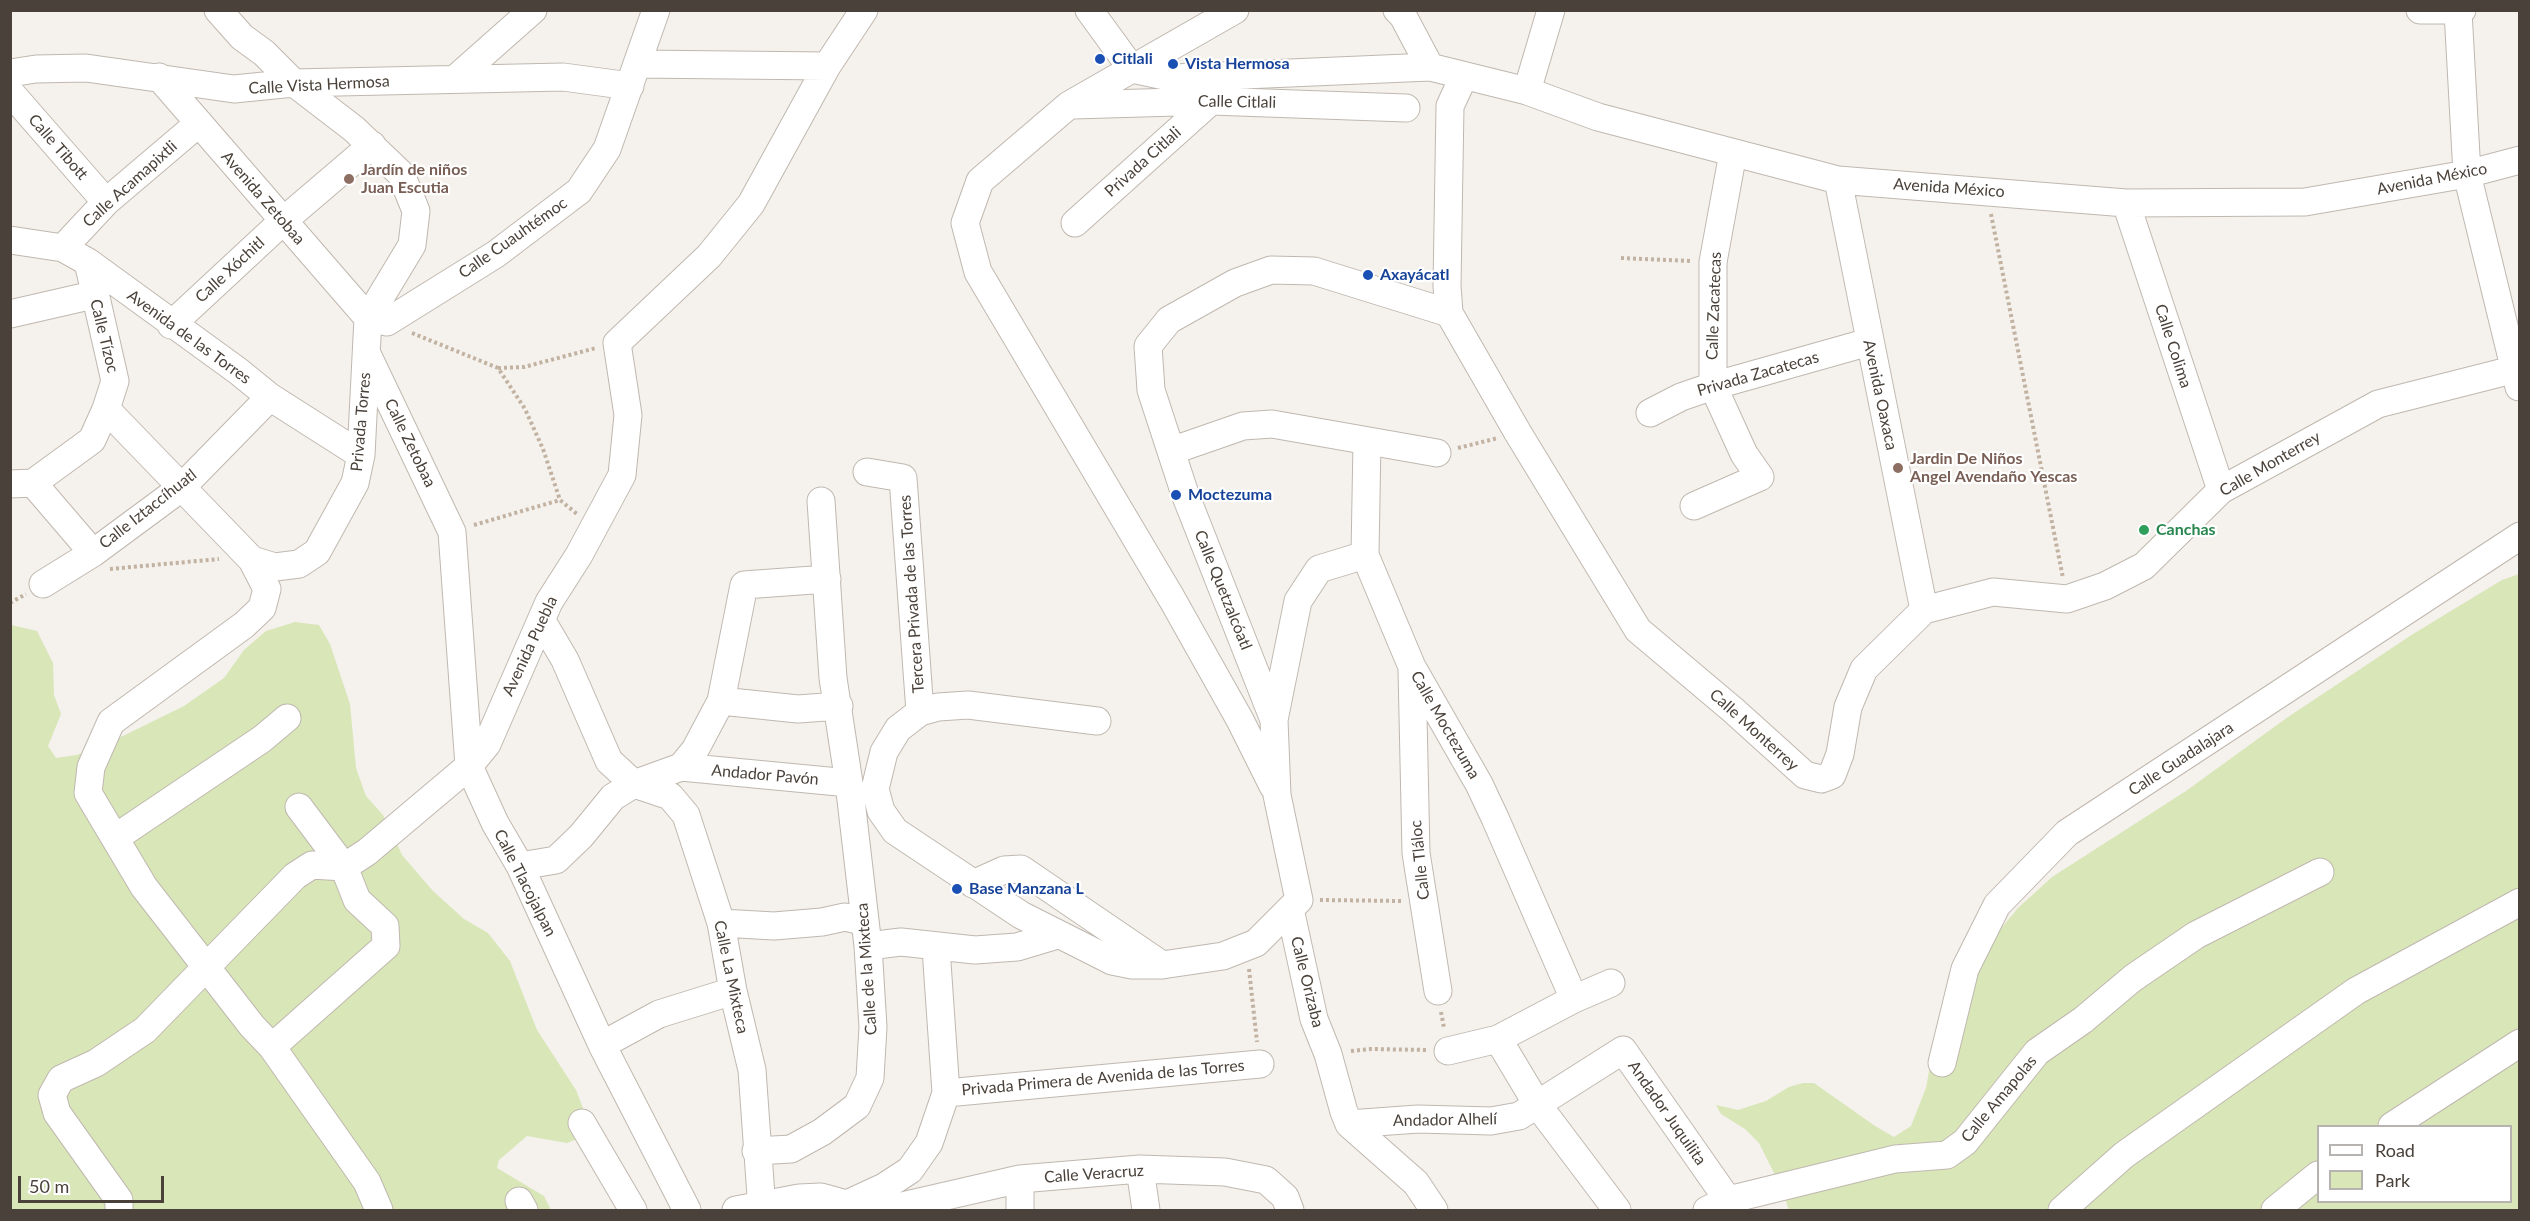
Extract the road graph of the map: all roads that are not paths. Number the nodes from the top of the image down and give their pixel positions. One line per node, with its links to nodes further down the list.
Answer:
1 (218, 10): 20 (street)
2 (533, 10): 19 (street)
3 (656, 10): 16 (street, Calle Cuauhtémoc)
4 (864, 10): 11 (street)
5 (1089, 10): 13 (street)
6 (1235, 10): 13 (street)
7 (1397, 10): 12 (street)
8 (1551, 10): 21 (street)
9 (2420, 10): 10 (street)
10 (2460, 11): 31 (street)
11 (827, 66): 16 (street, Calle Vista Hermosa); 70 (street, Avenida Puebla)
12 (1430, 67): 14 (street, Avenida México); 17 (street, Avenida México)
13 (1132, 69): 14 (street); 24 (street)
14 (1390, 70): 26 (street)
15 (10, 73): 18 (street, Calle Vista Hermosa)
16 (634, 75): 19 (street, Calle Vista Hermosa); 43 (street, Calle Cuauhtémoc)
17 (1464, 76): 21 (street, Avenida México); 25 (street)
18 (159, 77): 20 (street, Calle Vista Hermosa); 27 (street, Avenida Zetobaa)
19 (455, 79): 20 (street, Calle Vista Hermosa)
20 (294, 83): 28 (street)
21 (1527, 91): 29 (street, Avenida México)
22 (10, 92): 33 (street, Calle Tibott)
23 (1211, 100): 24 (street, Calle Citlali); 26 (street, Calle Citlali); 36 (street, Privada Citlali)
24 (1068, 105): 82 (street)
25 (1450, 106): 26 (street); 41 (street)
26 (1406, 108)
27 (199, 123): 33 (street, Calle Acamapixtli); 35 (street, Avenida Zetobaa)
28 (372, 145): 35 (street, Calle Xóchitl); 43 (street)
29 (1734, 153): 32 (street, Avenida México); 48 (street, Calle Zacatecas)
30 (2520, 160): 31 (street, Avenida México)
31 (2467, 174): 34 (street, Avenida México); 47 (street)
32 (1838, 180): 34 (street, Avenida México); 45 (street, Avenida Oaxaca)
33 (106, 201): 38 (street, Calle Acamapixtli)
34 (2126, 202): 59 (street, Calle Colima)
35 (283, 221): 43 (street, Avenida Zetobaa); 44 (street, Calle Xóchitl)
36 (1076, 223)
37 (10, 240): 38 (street, Avenida de las Torres)
38 (63, 248): 39 (street, Avenida de las Torres)
39 (88, 262): 40 (street, Calle Tízoc); 44 (street, Avenida de las Torres)
40 (93, 295): 42 (street); 50 (street, Calle Tízoc)
41 (1449, 313): 53 (street, Calle Quetzalcóatl); 69 (street, Calle Monterrey)
42 (10, 314)
43 (378, 320): 46 (street, Privada Torres)
44 (171, 325): 49 (street, Avenida de las Torres)
45 (1869, 342): 48 (street, Privada Zacatecas); 69 (street, Avenida Oaxaca)
46 (367, 354): 55 (street, Privada Torres); 62 (street, Calle Zetobaa)
47 (2518, 375): 59 (street, Calle Monterrey)
48 (1713, 386): 51 (street, Privada Zacatecas); 61 (street, Calle Zacatecas)
49 (270, 398): 55 (street, Avenida de las Torres); 58 (street, Calle Iztaccíhuatl)
50 (106, 409): 57 (street, Calle Tízoc); 58 (street)
51 (1650, 414)
52 (1367, 441): 53 (street); 54 (street); 64 (street, Calle Moctezuma)
53 (1171, 451): 76 (street, Calle Quetzalcóatl)
54 (1437, 453)
55 (361, 455): 65 (street, Privada Torres)
56 (867, 472): 74 (street, Tercera Privada de las Torres)
57 (22, 484): 66 (street)
58 (180, 488): 65 (street); 66 (street, Calle Iztaccíhuatl)
59 (2221, 490): 69 (street, Calle Monterrey)
60 (821, 501): 67 (street, Calle de la Mixteca)
61 (1694, 506)
62 (452, 532): 78 (street, Calle Tlacojalpan)
63 (2520, 536): 108 (street, Calle Guadalajara)
64 (1365, 555): 71 (street, Calle Moctezuma); 76 (street)
65 (252, 560): 86 (street)
66 (97, 562): 68 (street, Calle Iztaccíhuatl)
67 (827, 579): 72 (street); 73 (street, Calle de la Mixteca)
68 (43, 584)
69 (1924, 610)
70 (542, 621): 78 (street, Avenida Puebla); 81 (street, Calle La Mixteca)
71 (1412, 667): 101 (street, Calle Tláloc); 102 (street, Calle Moctezuma)
72 (721, 701): 73 (street); 79 (street)
73 (839, 706): 80 (street, Calle de la Mixteca)
74 (920, 712): 77 (street); 85 (street)
75 (287, 718): 86 (street)
76 (1274, 720): 82 (street, Calle Quetzalcóatl)
77 (1097, 721)
78 (469, 765): 87 (street, Calle Tlacojalpan); 88 (street, Avenida Puebla)
79 (681, 767): 80 (street, Andador Pavón); 81 (street)
80 (849, 783): 84 (street, Calle de la Mixteca)
81 (634, 784): 87 (street); 93 (street, Calle La Mixteca)
82 (1277, 795): 92 (street)
83 (299, 807): 88 (street)
84 (853, 824): 85 (street); 94 (street, Calle de la Mixteca)
85 (894, 831): 90 (street)
86 (115, 838): 98 (street)
87 (520, 866): 105 (street, Calle Tlacojalpan)
88 (344, 867): 98 (street); 106 (street)
89 (2320, 872): 119 (street, Calle Amapolas)
90 (973, 884): 95 (street); 97 (street)
91 (2520, 902): 133 (street)
92 (1294, 905): 97 (street); 113 (street, Calle Orizaba)
93 (721, 923): 94 (street); 100 (street, Calle La Mixteca)
94 (866, 934): 96 (street); 115 (street, Calle de la Mixteca)
95 (1057, 935): 96 (street); 97 (street)
96 (936, 948): 110 (street)
97 (1162, 965)
98 (206, 966): 106 (street); 123 (street)
99 (1611, 983): 102 (street)
100 (733, 991): 105 (street); 115 (street, Calle La Mixteca)
101 (1438, 991)
102 (1574, 999): 103 (street)
103 (1498, 1039): 107 (street); 111 (street)
104 (2520, 1043): 114 (street)
105 (602, 1045): 126 (street, Calle Tlacojalpan)
106 (272, 1047): 124 (street)
107 (1448, 1051)
108 (1942, 1063)
109 (1260, 1064): 110 (street, Privada Primera de Avenida de las Torres)
110 (946, 1093): 120 (street)
111 (1537, 1104): 113 (street, Andador Alhelí); 119 (street, Andador Juquilita); 132 (street)
112 (582, 1123): 125 (street)
113 (1349, 1124): 131 (street)
114 (2394, 1125)
115 (756, 1151): 122 (street, Calle La Mixteca)
116 (1140, 1169): 118 (street, Calle Veracruz); 129 (street); 130 (street, Calle Veracruz)
117 (2317, 1177): 134 (street)
118 (1020, 1179): 121 (street, Calle Veracruz); 128 (street)
119 (1722, 1207)
120 (858, 1208): 122 (street)
121 (916, 1208): 127 (street, Calle Veracruz)
122 (753, 1209)
123 (119, 1210)
124 (379, 1210)
125 (633, 1210)
126 (687, 1210)
127 (885, 1210)
128 (1020, 1210)
129 (1146, 1210)
130 (1290, 1210)
131 (1434, 1210)
132 (1617, 1210)
133 (2062, 1210)
134 (2275, 1210)

